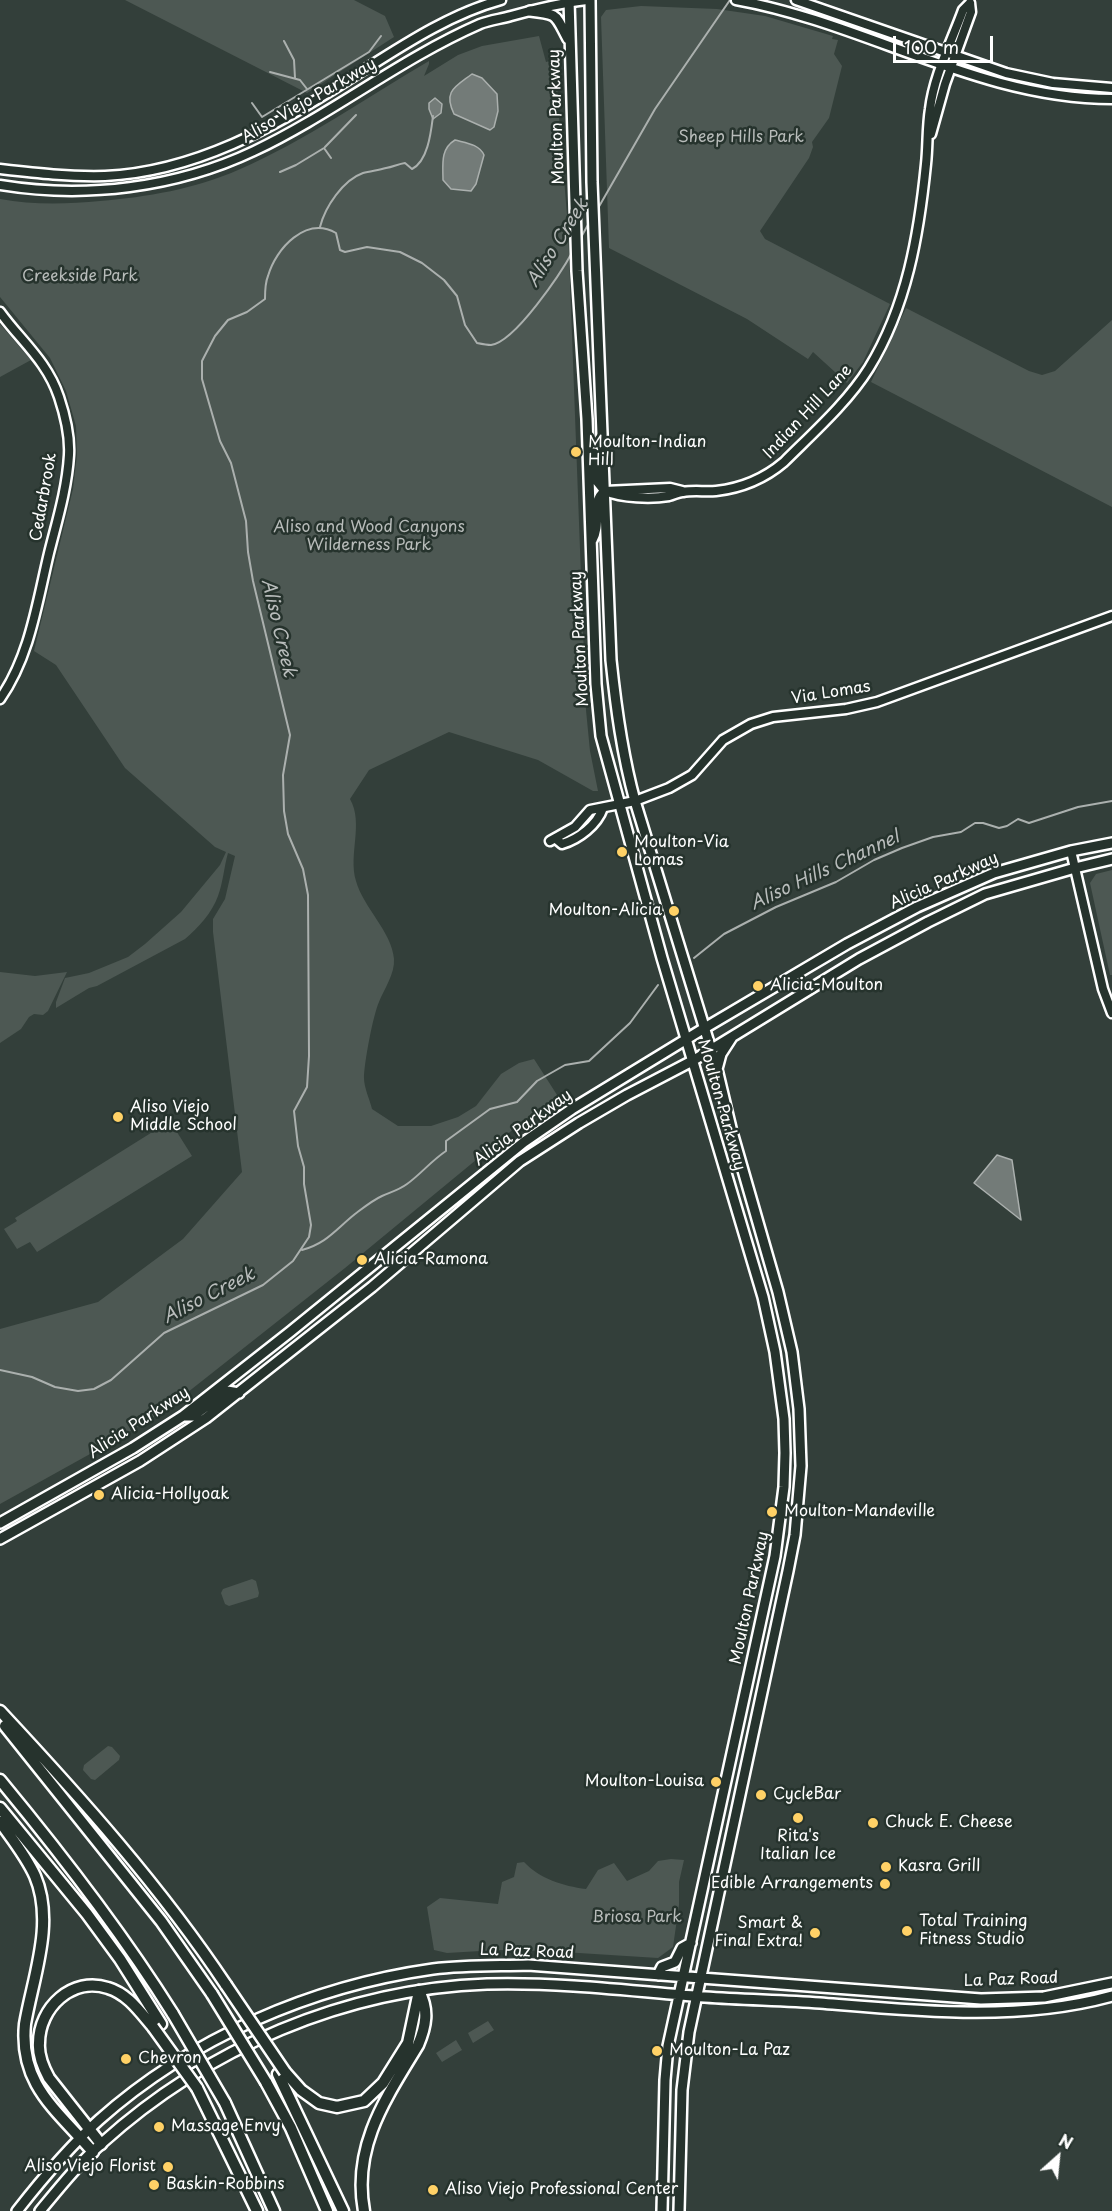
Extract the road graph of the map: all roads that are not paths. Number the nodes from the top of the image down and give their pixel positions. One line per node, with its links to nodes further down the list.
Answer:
1 (501, 0): 12 (street, Aliso Viejo Parkway)
2 (588, 0): 5 (street, Aliso Viejo Parkway); 16 (main road, Moulton Parkway)
3 (736, 0): 9 (street)
4 (796, 0): 8 (street)
5 (569, 1): 6 (street, Aliso Viejo Parkway); 7 (main road, Moulton Parkway)
6 (530, 11): 7 (main road); 13 (street, Aliso Viejo Parkway)
7 (569, 41): 15 (main road, Moulton Parkway)
8 (951, 55): 8 (street, Indian Hill Lane); 9 (street, Indian Hill Lane); 10 (street)
9 (946, 67): 11 (street); 16 (street, Indian Hill Lane)
10 (1112, 88)
11 (1112, 99)
12 (0, 169)
13 (0, 184)
14 (0, 312): 19 (street, Cedarbrook)
15 (587, 419): 16 (main road); 17 (main road, Moulton Parkway)
16 (605, 491): 17 (main road); 20 (main road, Moulton Parkway)
17 (591, 542): 21 (main road, Moulton Parkway)
18 (1112, 616): 20 (street, Via Lomas)
19 (0, 699)
20 (635, 801): 21 (street, Via Lomas); 28 (main road, Moulton Parkway)
21 (620, 804): 22 (street, Via Lomas); 30 (main road, Moulton Parkway)
22 (553, 840)
23 (1112, 843): 24 (main road, Alicia Parkway)
24 (1071, 851): 26 (street); 28 (main road, Alicia Parkway)
25 (1112, 859): 26 (main road, Alicia Parkway)
26 (1075, 868): 27 (street); 29 (main road, Alicia Parkway)
27 (1112, 1013)
28 (703, 1029): 30 (main road, Alicia Parkway); 31 (main road, Moulton Parkway)
29 (736, 1033): 31 (main road, Alicia Parkway); 33 (main road)
30 (687, 1040): 32 (main road, Moulton Parkway); 34 (main road, Alicia Parkway)
31 (710, 1049): 32 (main road, Alicia Parkway); 33 (main road, Moulton Parkway)
32 (694, 1060): 35 (main road, Alicia Parkway); 46 (main road, Moulton Parkway)
33 (717, 1069): 50 (main road, Moulton Parkway)
34 (402, 1241): 35 (main road); 36 (main road, Alicia Parkway)
35 (412, 1252): 37 (main road, Alicia Parkway)
36 (290, 1332): 37 (main road); 38 (main road, Alicia Parkway)
37 (239, 1393): 38 (main road); 40 (main road, Alicia Parkway)
38 (183, 1416): 39 (main road, Alicia Parkway)
39 (0, 1523)
40 (0, 1539)
41 (0, 1711): 57 (highway, bridge)
42 (0, 1720): 65 (highway, bridge)
43 (0, 1780): 64 (highway, bridge)
44 (0, 1808): 56 (highway)
45 (0, 1822): 59 (highway)
46 (691, 1942): 48 (main road); 49 (main road, Moulton Parkway)
47 (421, 1971): 48 (main road, La Paz Road); 52 (main road); 58 (main road, La Paz Road)
48 (658, 1975): 49 (main road, La Paz Road)
49 (683, 1976): 50 (main road, La Paz Road); 53 (main road, Moulton Parkway)
50 (700, 1977): 51 (main road, La Paz Road); 54 (main road, Moulton Parkway)
51 (1112, 1983)
52 (419, 1991): 53 (main road, La Paz Road); 57 (highway); 60 (main road, La Paz Road); 67 (highway)
53 (678, 1995): 54 (main road, La Paz Road); 68 (main road, Moulton Parkway)
54 (696, 1996): 55 (main road, La Paz Road); 69 (main road, Moulton Parkway)
55 (1112, 1996)
56 (157, 2025): 58 (highway); 63 (highway, bridge)
57 (282, 2073): 66 (highway)
58 (90, 2128): 59 (main road, La Paz Road); 60 (highway)
59 (81, 2138): 60 (highway); 61 (main road, La Paz Road)
60 (97, 2148): 62 (main road, La Paz Road)
61 (17, 2211)
62 (40, 2211)
63 (257, 2211)
64 (274, 2211)
65 (327, 2211)
66 (343, 2211)
67 (364, 2211)
68 (662, 2211)
69 (680, 2211)

